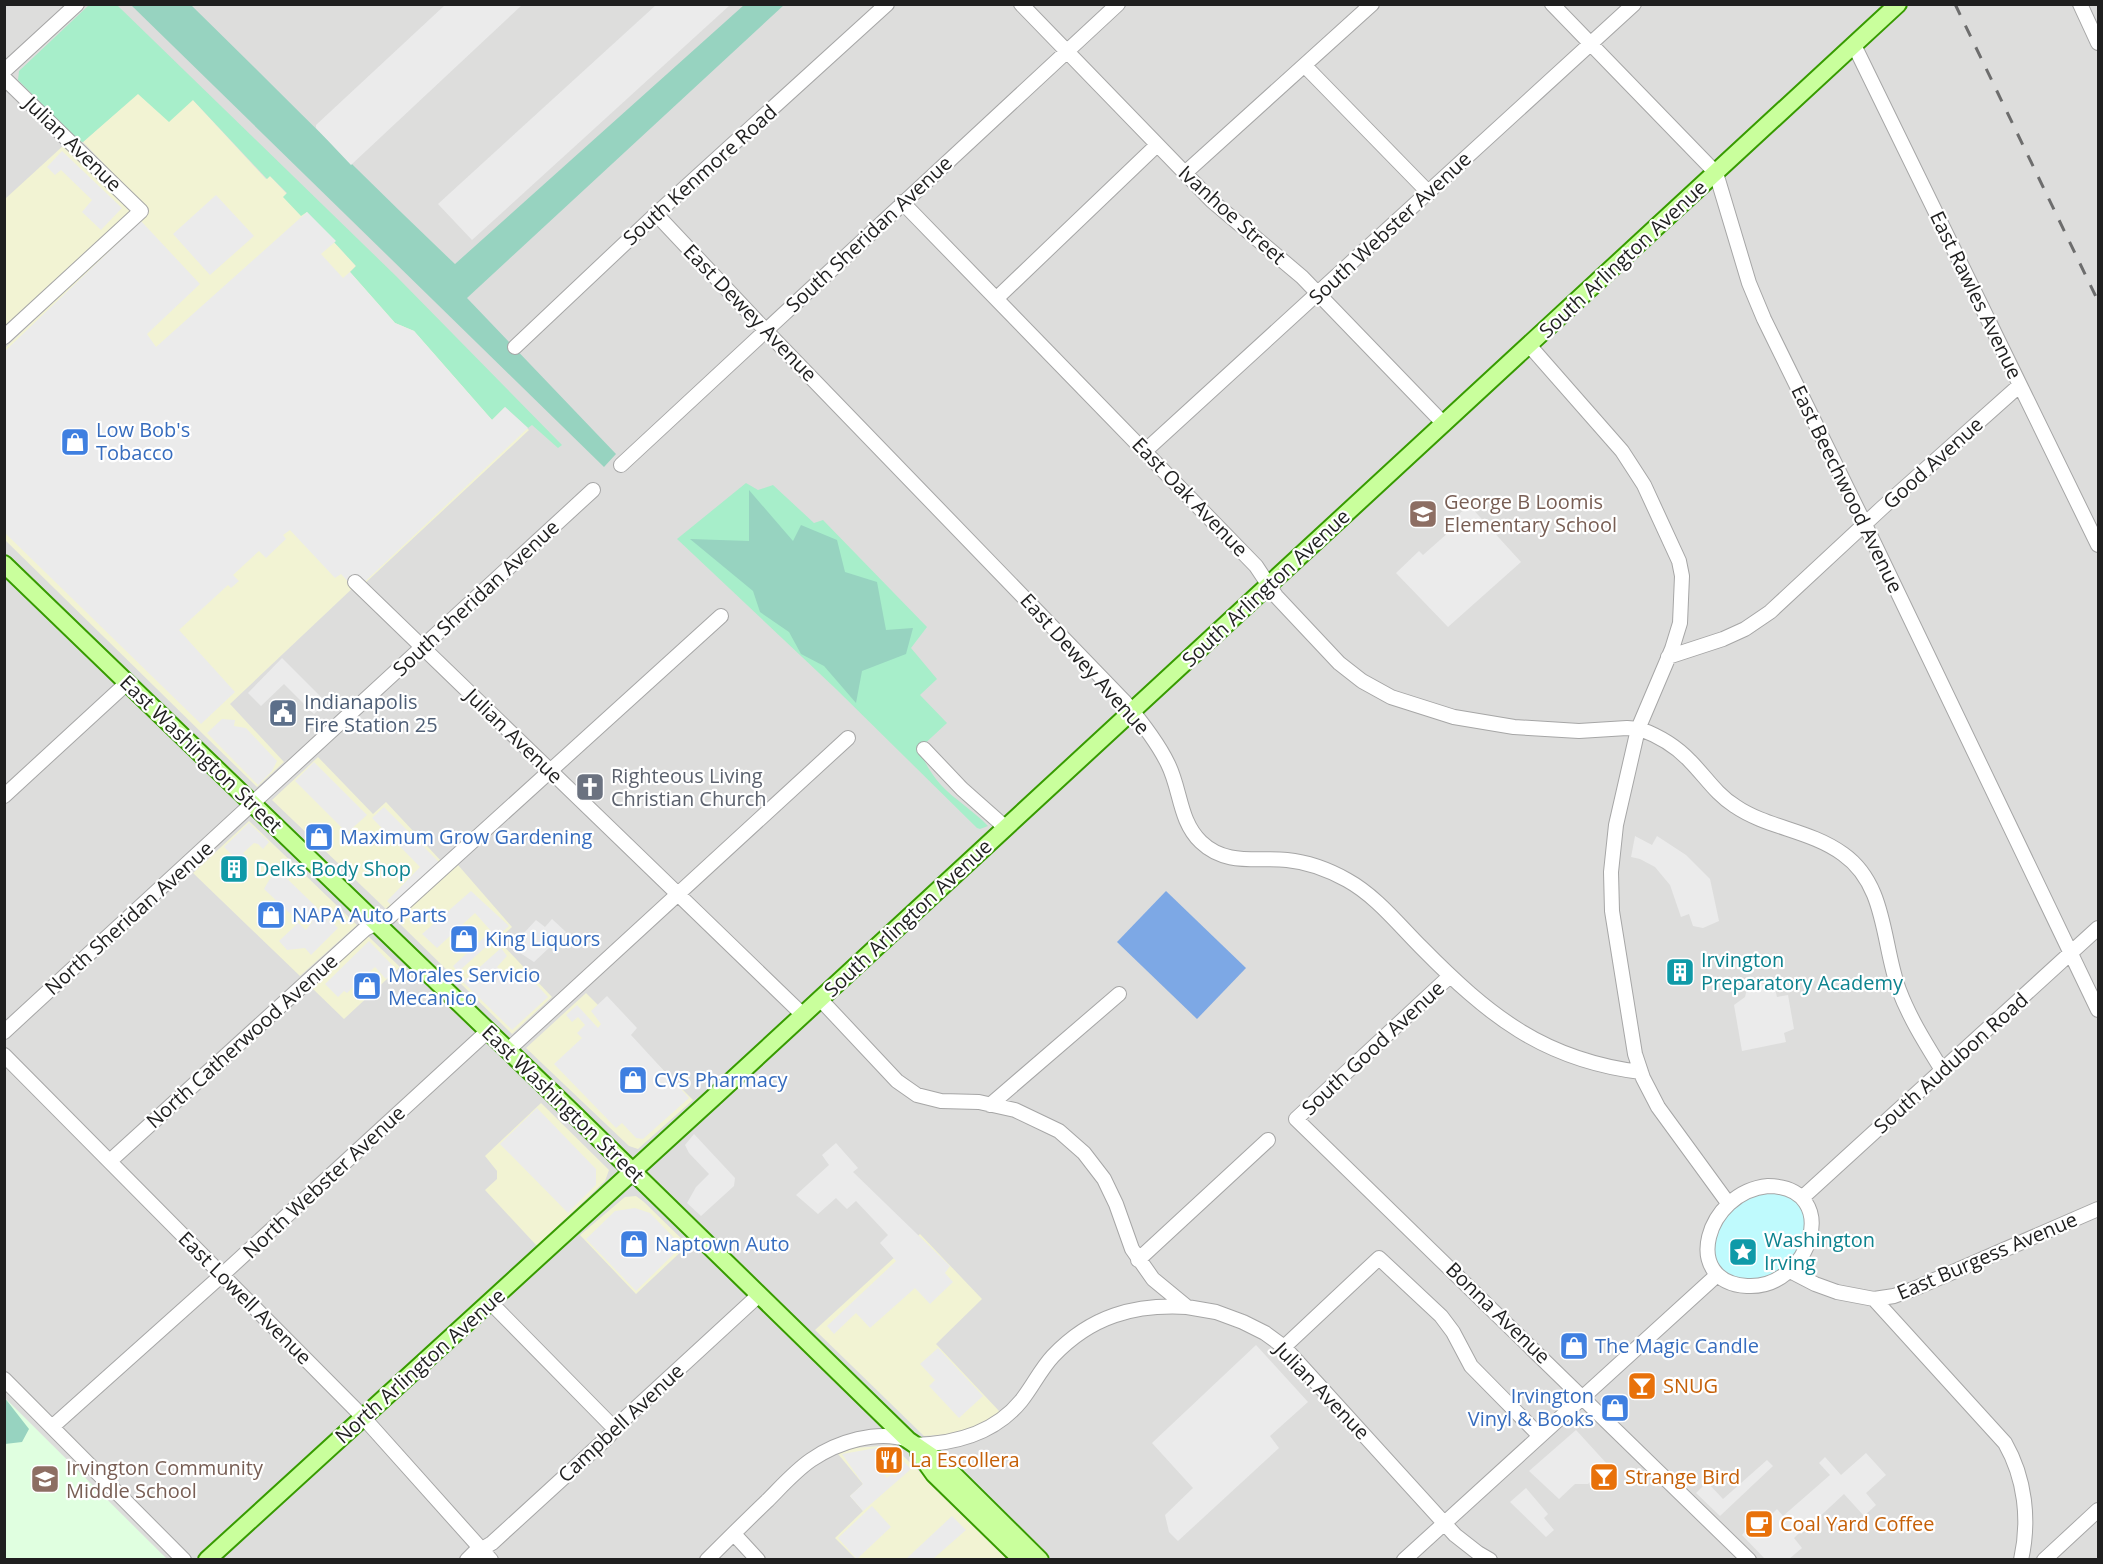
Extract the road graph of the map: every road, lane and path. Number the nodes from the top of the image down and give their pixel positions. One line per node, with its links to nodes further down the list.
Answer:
1 (77, 4): 15 (street)
2 (887, 4): 22 (street, South Kenmore Road)
3 (1021, 4): 13 (street, Ivanhoe Street)
4 (1118, 4): 13 (street, South Sheridan Avenue)
5 (1372, 4): 14 (street)
6 (1552, 4): 11 (street, East Beechwood Avenue)
7 (1634, 4): 11 (street, South Webster Avenue)
8 (1898, 4): 12 (main road, South Arlington Avenue)
9 (2079, 4): 10 (street)
10 (2098, 43)
11 (1591, 44): 19 (street, East Beechwood Avenue); 20 (street, South Webster Avenue)
12 (1854, 45): 19 (main road, South Arlington Avenue); 29 (street, East Rawles Avenue)
13 (1066, 52): 17 (street, Ivanhoe Street); 21 (street, South Sheridan Avenue)
14 (1305, 66): 18 (street); 20 (street)
15 (4, 71)
16 (4, 78): 26 (street, Julian Avenue)
17 (1157, 145): 18 (street, Ivanhoe Street); 24 (street)
18 (1185, 173): 23 (street, Ivanhoe Street)
19 (1716, 173): 27 (main road, South Arlington Avenue); 34 (street, East Beechwood Avenue)
20 (1429, 192): 23 (street, South Webster Avenue)
21 (902, 202): 24 (street, East Oak Avenue); 25 (street, South Sheridan Avenue)
22 (656, 214): 25 (street, East Dewey Avenue); 28 (street, South Kenmore Road)
23 (1319, 294): 30 (street, Ivanhoe Street); 31 (street, South Webster Avenue)
24 (997, 298): 31 (street, East Oak Avenue)
25 (765, 330): 32 (street, South Sheridan Avenue); 43 (street, East Dewey Avenue)
26 (4, 337)
27 (1529, 345): 30 (main road, South Arlington Avenue); 41 (street)
28 (515, 346)
29 (2020, 385): 34 (street, Good Avenue); 35 (street, East Rawles Avenue)
30 (1444, 424): 38 (main road, South Arlington Avenue)
31 (1145, 451): 38 (street, East Oak Avenue)
32 (621, 465)
33 (593, 490): 40 (street, South Sheridan Avenue)
34 (1864, 524): 41 (street, Good Avenue); 54 (street, East Beechwood Avenue)
35 (2098, 545)
36 (6, 569): 42 (main road, East Washington Street)
37 (355, 582): 40 (street, Julian Avenue)
38 (1270, 585): 43 (main road, South Arlington Avenue); 44 (street, East Oak Avenue)
39 (721, 616): 47 (street, North Catherwood Avenue)
40 (422, 647): 47 (street, Julian Avenue); 49 (street, South Sheridan Avenue)
41 (1668, 657): 44 (street)
42 (127, 683): 48 (street); 49 (main road, East Washington Street)
43 (1133, 711): 50 (main road, South Arlington Avenue); 55 (street, East Dewey Avenue)
44 (1638, 729): 64 (street, East Oak Avenue); 65 (street)
45 (848, 738): 51 (street)
46 (924, 749): 50 (street)
47 (550, 770): 51 (street, Julian Avenue); 52 (street, North Catherwood Avenue)
48 (4, 796)
49 (253, 803): 52 (main road, East Washington Street); 61 (street, North Sheridan Avenue)
50 (1006, 828): 57 (main road, South Arlington Avenue)
51 (677, 894): 59 (street, Julian Avenue); 62 (street)
52 (377, 924): 60 (main road, East Washington Street); 69 (street, North Catherwood Avenue)
53 (2098, 928): 54 (street, South Audubon Road)
54 (2071, 953): 58 (street, East Beechwood Avenue); 64 (street, South Audubon Road)
55 (1450, 976): 65 (street, East Dewey Avenue); 67 (street, South Good Avenue)
56 (1119, 994): 66 (street)
57 (820, 999): 59 (main road, South Arlington Avenue); 66 (street, Julian Avenue)
58 (2098, 1010)
59 (802, 1016): 70 (main road, South Arlington Avenue)
60 (488, 1031): 62 (main road, East Washington Street); 76 (street, North Webster Avenue)
61 (4, 1032)
62 (508, 1050): 70 (main road, East Washington Street)
63 (4, 1055): 69 (street, East Lowell Avenue)
64 (1942, 1070): 71 (street, South Audubon Road)
65 (1641, 1072): 72 (street)
66 (990, 1105): 74 (street, Julian Avenue)
67 (1296, 1119): 84 (street, Bonna Avenue)
68 (1268, 1140): 74 (street)
69 (110, 1161): 76 (street, East Lowell Avenue)
70 (633, 1171): 78 (main road, East Washington Street); 80 (main road, North Arlington Avenue)
71 (1803, 1197): 72 (street); 75 (street)
72 (1728, 1203): 77 (street)
73 (2098, 1209): 79 (street, East Burgess Avenue)
74 (1138, 1260): 81 (street, Julian Avenue)
75 (1790, 1271): 77 (street); 79 (street)
76 (222, 1275): 85 (street, East Lowell Avenue); 86 (street, North Webster Avenue)
77 (1717, 1275): 84 (street)
78 (759, 1295): 87 (street, Campbell Avenue); 89 (main road, East Washington Street)
79 (1874, 1299): 104 (street)
80 (490, 1302): 85 (main road, North Arlington Avenue); 87 (street)
81 (1187, 1307): 82 (street, Julian Avenue); 89 (street)
82 (1284, 1347): 88 (street); 91 (street, Julian Avenue)
83 (4, 1379): 86 (street)
84 (1583, 1398): 88 (street); 103 (street, Bonna Avenue)
85 (363, 1417): 93 (street, East Lowell Avenue); 95 (main road, North Arlington Avenue)
86 (52, 1427): 94 (street)
87 (615, 1429): 93 (street, Campbell Avenue)
88 (1540, 1436): 91 (street)
89 (911, 1442): 92 (street); 99 (main road, East Washington Street); 100 (main road, East Washington Street)
90 (2098, 1510): 105 (street)
91 (1445, 1523): 101 (street); 102 (street, Julian Avenue)
92 (734, 1534): 97 (street); 98 (street)
93 (484, 1552): 96 (street, Campbell Avenue)
94 (184, 1560)
95 (207, 1560)
96 (467, 1560)
97 (707, 1560)
98 (758, 1560)
99 (1022, 1560)
100 (1040, 1560)
101 (1404, 1560)
102 (1490, 1560)
103 (1749, 1560)
104 (2021, 1560)
105 (2044, 1560)

